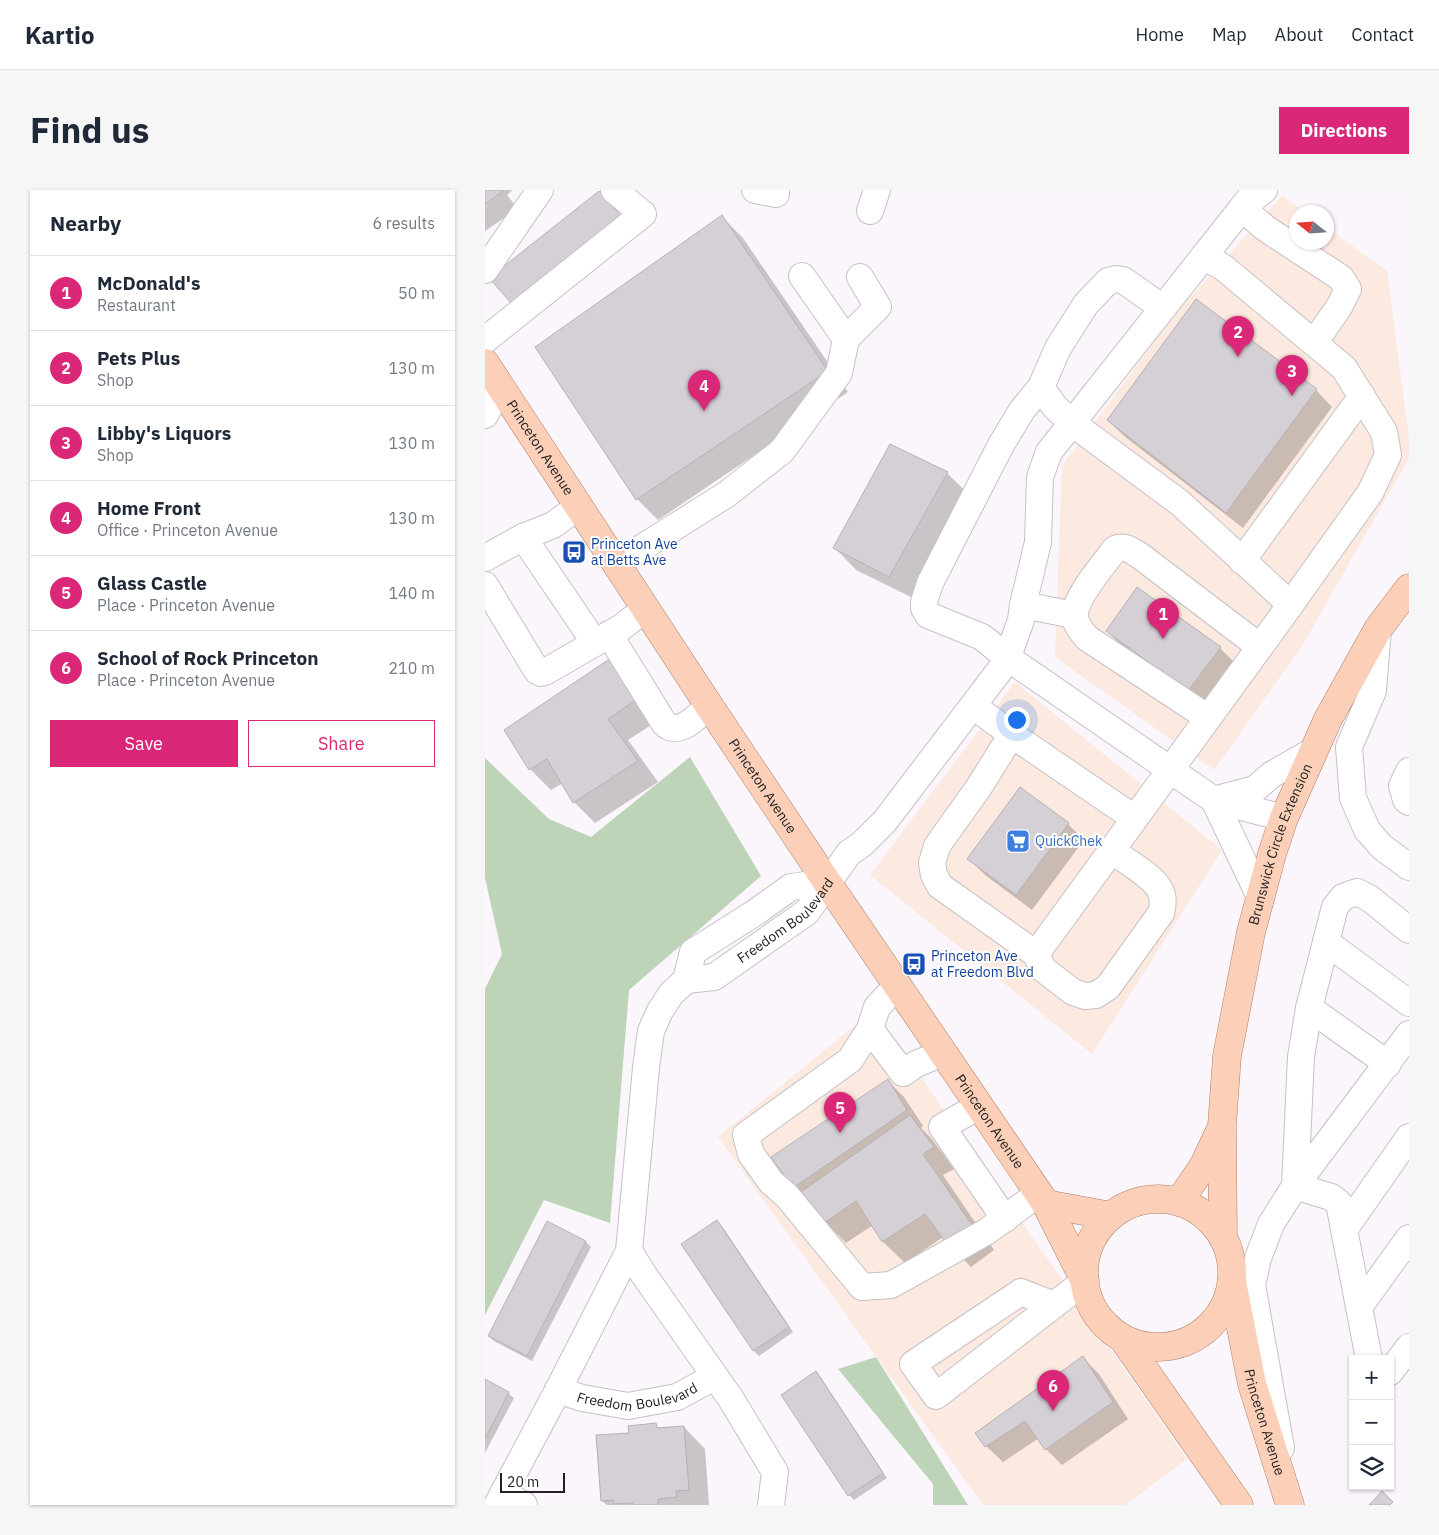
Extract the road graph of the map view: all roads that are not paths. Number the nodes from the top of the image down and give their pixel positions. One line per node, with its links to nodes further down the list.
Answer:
1 (540, 190): 8 (street)
2 (613, 190): 13 (street)
3 (755, 190): 4 (street)
4 (776, 190)
5 (1264, 190): 6 (street)
6 (1249, 199): 7 (street); 14 (street)
7 (1204, 256): 11 (street); 14 (street)
8 (485, 270)
9 (802, 276): 12 (street)
10 (860, 277): 12 (street)
11 (1163, 308): 16 (street); 20 (street)
12 (846, 339): 25 (street)
13 (485, 340)
14 (1314, 343): 18 (street)
15 (485, 363): 17 (main road, Princeton Avenue)
16 (1041, 387): 20 (street); 35 (street)
17 (500, 388): 19 (street); 21 (main road, Princeton Avenue)
18 (1362, 396): 24 (street); 28 (street)
19 (485, 415)
20 (1072, 423): 24 (street); 29 (street)
21 (578, 507): 22 (street); 25 (main road, Princeton Avenue)
22 (523, 537): 23 (street); 33 (street)
23 (485, 558)
24 (1242, 560): 28 (street)
25 (616, 564): 30 (main road, Princeton Avenue)
26 (485, 585): 33 (street)
27 (1409, 588): 32 (main road, Brunswick Circle Extension)
28 (1290, 604): 34 (street)
29 (1023, 605): 31 (street); 35 (street)
30 (645, 609): 33 (street); 36 (main road, Princeton Avenue)
31 (1074, 615): 34 (street); 38 (street)
32 (1378, 629): 40 (main road, Brunswick Circle Extension); 48 (street)
33 (602, 638): 36 (street)
34 (1259, 647): 38 (street)
35 (1008, 658): 37 (street); 41 (street)
36 (709, 706): 49 (main road, Princeton Avenue)
37 (973, 706): 39 (street); 49 (street)
38 (1207, 717): 41 (street)
39 (1012, 734): 45 (street); 53 (street)
40 (1313, 751): 43 (street); 46 (main road, Brunswick Circle Extension)
41 (1169, 770): 43 (street); 45 (street)
42 (1409, 771): 44 (street)
43 (1214, 800): 46 (street); 50 (street)
44 (1409, 802)
45 (1134, 818): 47 (street)
46 (1284, 818): 50 (main road, Brunswick Circle Extension)
47 (1111, 850): 53 (street); 53 (street)
48 (1409, 867)
49 (827, 882): 54 (main road, Princeton Avenue); 71 (street, Freedom Boulevard)
50 (1261, 897): 61 (main road, Brunswick Circle Extension)
51 (1409, 930): 52 (street)
52 (1326, 942): 55 (street); 56 (street)
53 (1035, 954)
54 (897, 985): 57 (street); 58 (main road, Princeton Avenue)
55 (1409, 1003)
56 (1309, 1008): 59 (street); 63 (street)
57 (870, 1028): 58 (street); 67 (street)
58 (943, 1053): 60 (main road, Princeton Avenue)
59 (1400, 1053): 63 (street)
60 (979, 1106): 64 (main road, Princeton Avenue); 67 (street)
61 (1223, 1124): 65 (main road, Brunswick Circle Extension); 69 (main road, Brunswick Circle Extension)
62 (1409, 1137): 68 (street)
63 (1295, 1186): 68 (street); 85 (street)
64 (1042, 1199): 66 (main road); 67 (street); 73 (main road, Princeton Avenue)
65 (1179, 1202): 66 (main road); 69 (main road)
66 (1111, 1216): 73 (main road)
67 (1005, 1219)
68 (1344, 1230): 75 (street)
69 (1223, 1238): 72 (main road)
70 (1409, 1238): 75 (street)
71 (629, 1251): 80 (street, Freedom Boulevard); 81 (street, Freedom Boulevard)
72 (1231, 1280): 76 (main road); 85 (main road, Princeton Avenue)
73 (1085, 1281): 74 (street); 76 (main road)
74 (1053, 1305): 74 (street)
75 (1359, 1307): 78 (street)
76 (1123, 1339): 84 (main road)
77 (1409, 1347): 79 (street)
78 (1368, 1355)
79 (1394, 1367)
80 (715, 1377): 81 (street, Freedom Boulevard); 83 (street, Freedom Boulevard)
81 (558, 1390): 82 (street, Freedom Boulevard)
82 (508, 1501)
83 (771, 1505)
84 (1239, 1505)
85 (1290, 1505)

